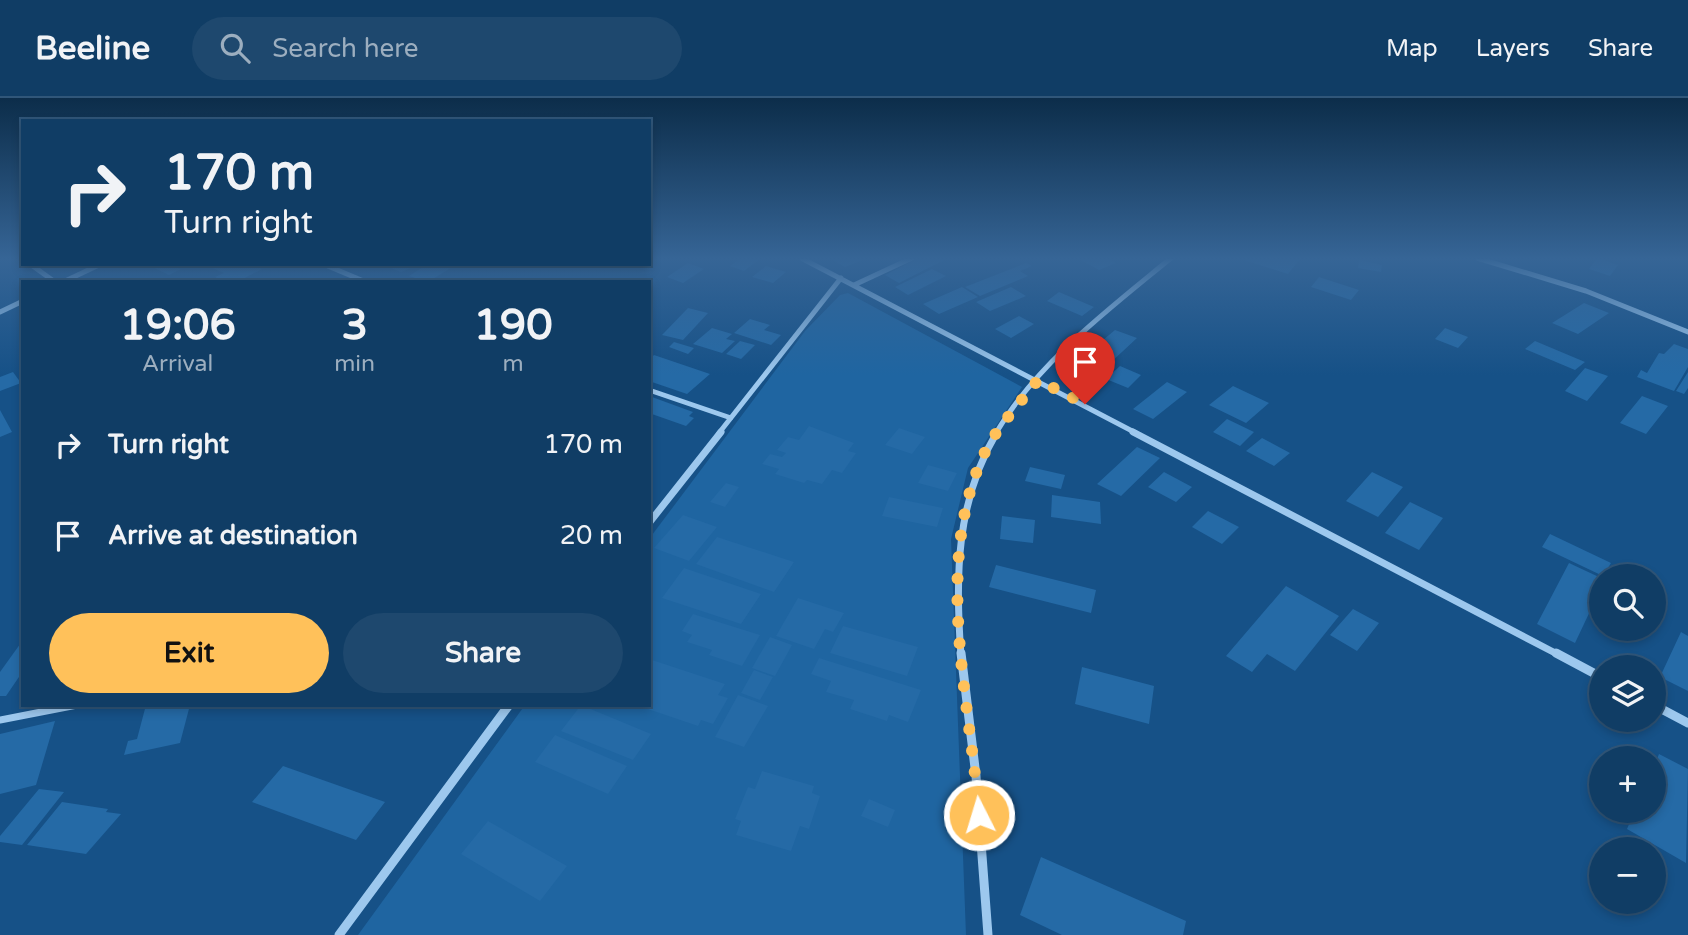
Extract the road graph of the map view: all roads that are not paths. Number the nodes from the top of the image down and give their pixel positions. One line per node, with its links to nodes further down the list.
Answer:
1 (826, 297): 10 (street)
2 (877, 297): 8 (street)
3 (1123, 297): 8 (street)
4 (1601, 297): 7 (street)
5 (21, 302): 6 (street)
6 (0, 312)
7 (1688, 332)
8 (1038, 380): 12 (street); 19 (street)
9 (651, 391): 10 (street)
10 (731, 418): 11 (street)
11 (651, 520)
12 (1589, 671)
13 (67, 707): 16 (lane)
14 (508, 707): 18 (street)
15 (1666, 711): 17 (street)
16 (0, 720)
17 (1688, 723)
18 (339, 935)
19 (988, 935)

